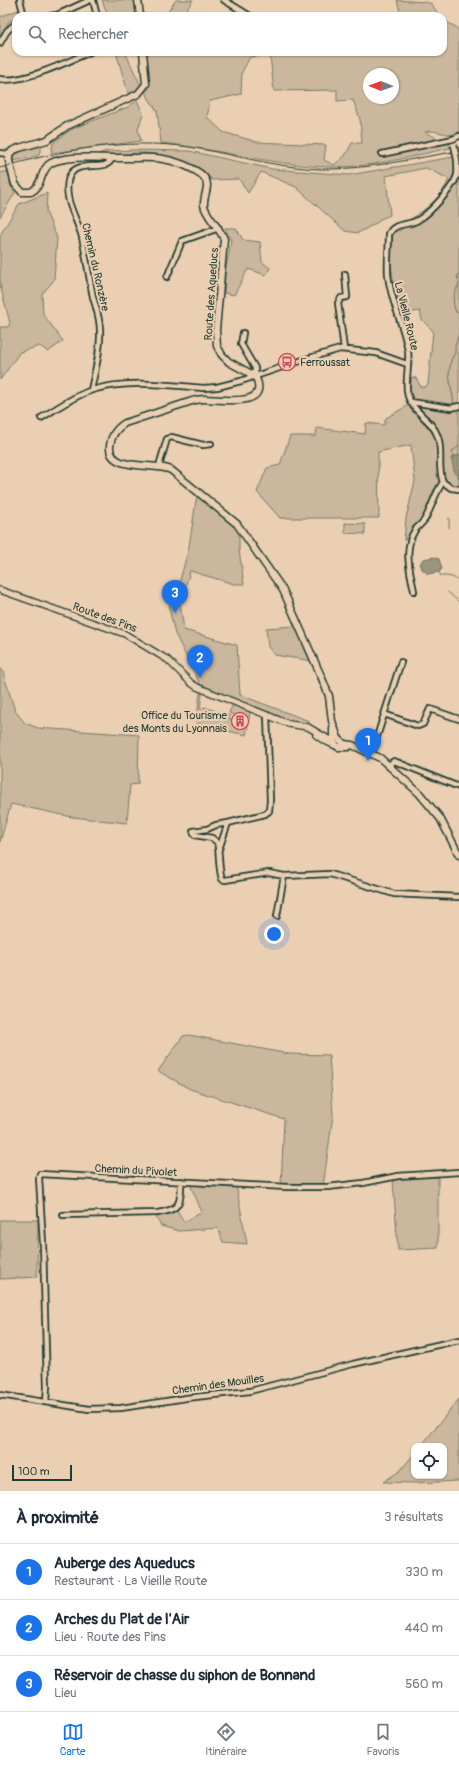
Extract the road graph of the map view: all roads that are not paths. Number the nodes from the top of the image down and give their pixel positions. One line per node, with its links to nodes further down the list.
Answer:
1 (20, 0): 6 (street)
2 (92, 0): 7 (street); 8 (street)
3 (138, 0): 9 (main road)
4 (224, 0): 5 (street)
5 (231, 2): 10 (street)
6 (23, 12)
7 (64, 12)
8 (96, 12)
9 (140, 12)
10 (245, 12)
11 (12, 27): 12 (street)
12 (0, 43)
13 (80, 56): 15 (street)
14 (143, 56): 19 (main road)
15 (0, 79)
16 (459, 136): 17 (street)
17 (453, 139): 20 (street); 27 (street, La Vieille Route, bridge)
18 (0, 153): 19 (street)
19 (9, 154): 21 (main road, Route des Aqueducs)
20 (382, 154)
21 (112, 158): 22 (main road, Route des Aqueducs); 29 (street, Chemin du Ronzère)
22 (219, 228): 24 (street); 28 (main road, Route des Aqueducs)
23 (346, 274): 26 (street)
24 (167, 277)
25 (243, 333): 28 (street)
26 (344, 349): 27 (street); 28 (street)
27 (407, 364): 30 (street, La Vieille Route)
28 (255, 376): 29 (street); 34 (main road)
29 (91, 390): 32 (street)
30 (411, 402): 31 (street); 35 (street)
31 (459, 406)
32 (41, 418)
33 (211, 444): 34 (street)
34 (158, 466): 43 (main road)
35 (443, 482): 36 (street); 38 (street)
36 (459, 489)
37 (0, 590): 41 (street, Route des Pins)
38 (414, 591)
39 (401, 662): 40 (street)
40 (384, 714): 42 (street); 44 (street)
41 (267, 715): 43 (street, Route des Pins); 47 (street)
42 (459, 719)
43 (334, 741): 44 (main road)
44 (372, 751): 45 (main road)
45 (388, 765): 46 (street); 49 (main road)
46 (459, 787)
47 (228, 822): 48 (street); 48 (street)
48 (219, 849): 50 (street)
49 (459, 855)
50 (284, 876): 51 (street); 52 (street)
51 (459, 898)
52 (277, 916)
53 (459, 1172): 54 (street, Chemin du Pivolet)
54 (181, 1181): 55 (street); 58 (street, Chemin du Pivolet)
55 (63, 1215)
56 (459, 1340): 58 (street, Chemin des Mouilles)
57 (0, 1395): 58 (street, Chemin des Mouilles)
58 (46, 1402)

